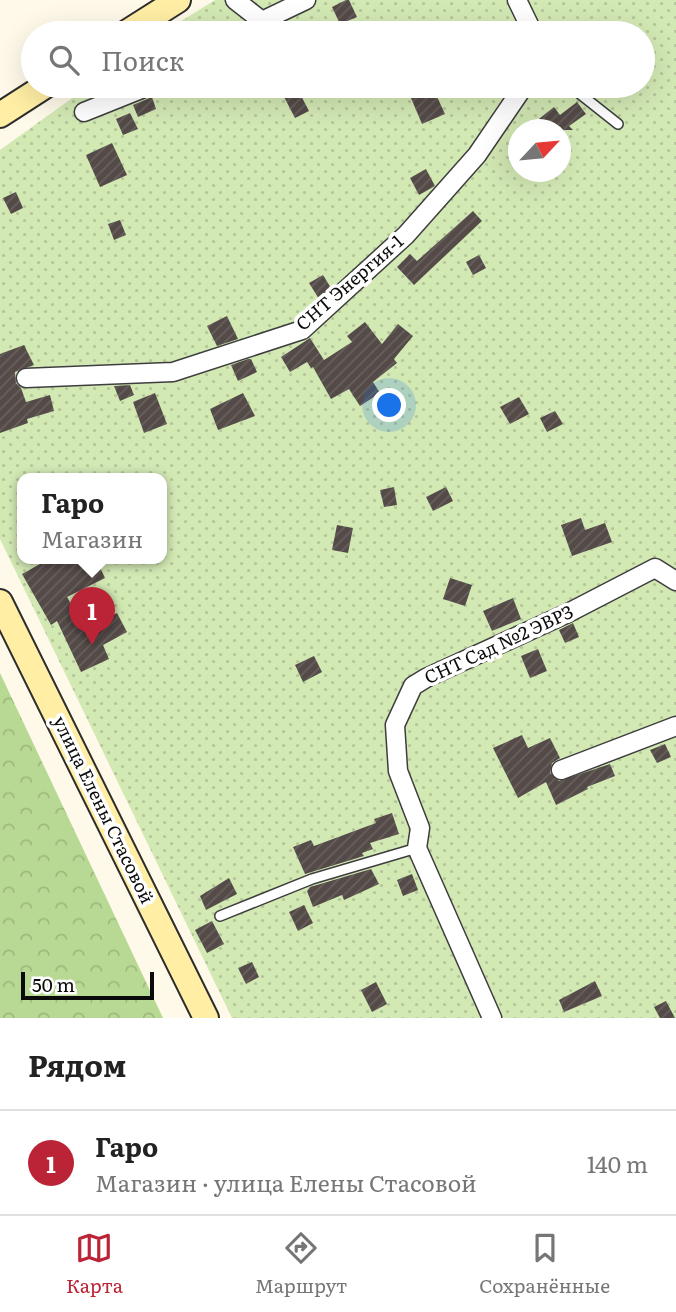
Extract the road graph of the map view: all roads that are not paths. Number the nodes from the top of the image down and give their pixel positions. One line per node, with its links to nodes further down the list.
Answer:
1 (178, 0): 5 (main road)
2 (235, 0): 6 (street)
3 (306, 0): 7 (street)
4 (517, 0): 8 (street)
5 (145, 21)
6 (261, 21)
7 (264, 21)
8 (527, 21)
9 (26, 98): 14 (main road)
10 (119, 98): 13 (street)
11 (516, 98): 16 (street, СНТ Энергия-1)
12 (585, 98): 15 (lane)
13 (84, 112)
14 (0, 115)
15 (618, 124)
16 (26, 377)
17 (676, 581): 21 (street, СНТ Сад №2 ЭВРЗ)
18 (0, 602): 23 (main road, улица Елены Стасовой)
19 (676, 726): 20 (street)
20 (561, 770)
21 (417, 848): 22 (lane); 24 (street, СНТ Сад №2 ЭВРЗ)
22 (220, 916)
23 (206, 1018)
24 (492, 1018)

